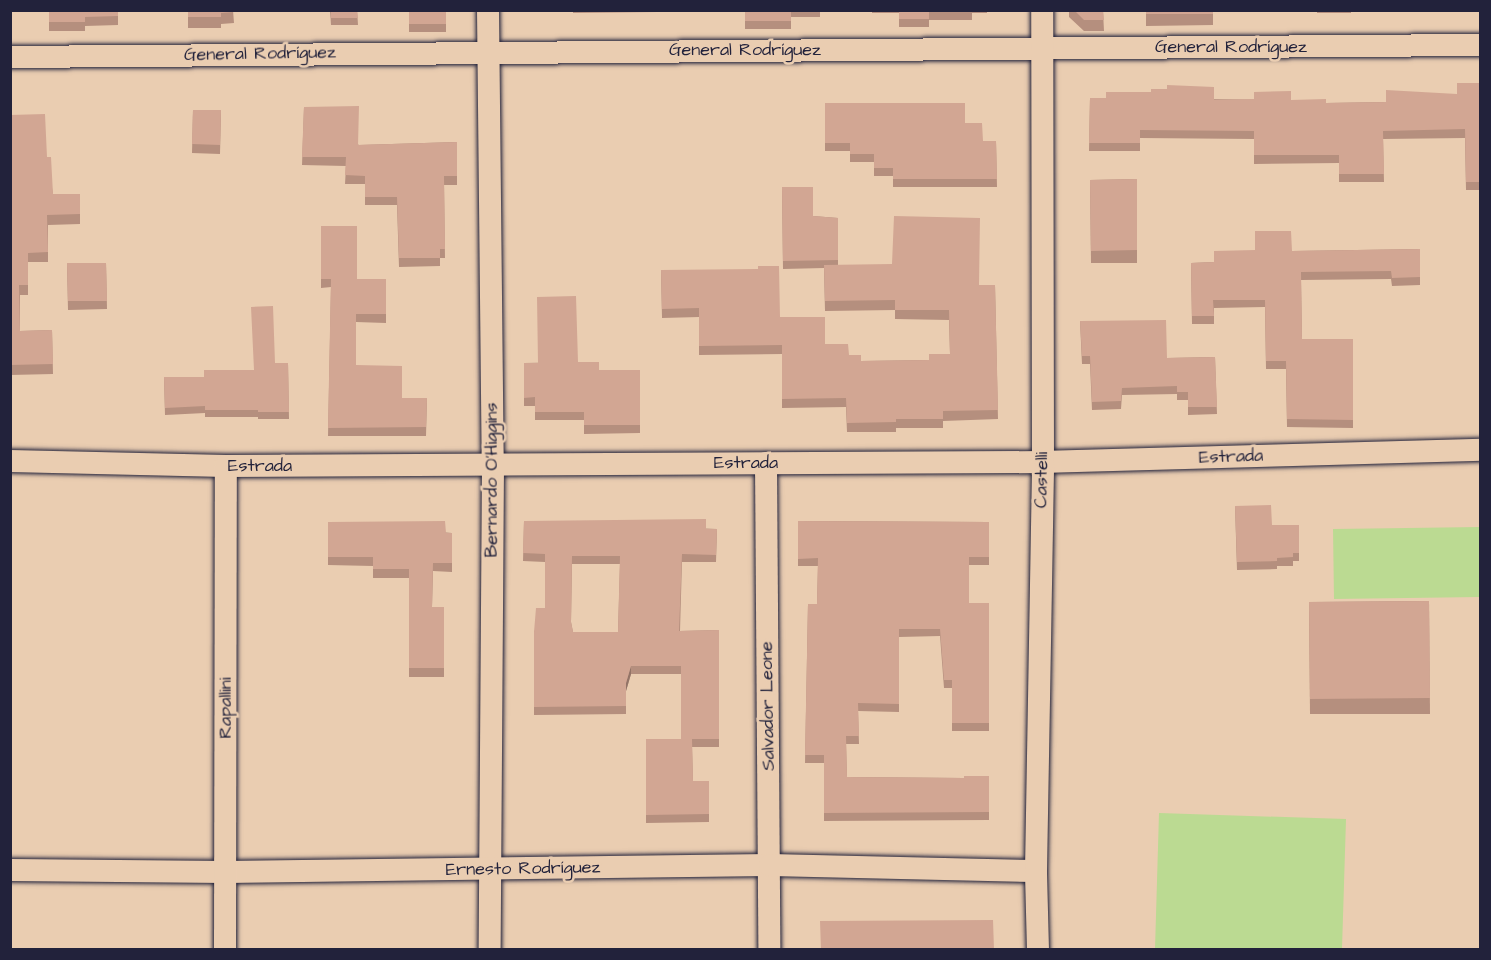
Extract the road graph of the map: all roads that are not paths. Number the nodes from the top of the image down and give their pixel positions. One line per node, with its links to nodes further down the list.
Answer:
1 (488, 10): 5 (street, Bernardo O'Higgins)
2 (1042, 10): 4 (street, Castelli)
3 (1480, 45): 4 (street, General Rodríguez)
4 (1041, 48): 5 (street, General Rodríguez); 9 (street, Castelli)
5 (488, 52): 6 (street, General Rodríguez); 11 (street, Bernardo O'Higgins)
6 (10, 57)
7 (1480, 450): 9 (street, Estrada)
8 (10, 461): 12 (street, Estrada)
9 (1043, 462): 10 (street, Estrada); 16 (street, Castelli)
10 (766, 463): 11 (street, Estrada); 13 (street, Salvador Leone)
11 (493, 465): 12 (street, Estrada); 15 (street, Bernardo O'Higgins)
12 (226, 466): 17 (street, Rapallini)
13 (770, 865): 15 (street, Ernesto Rodríguez); 16 (street, Ernesto Rodríguez); 20 (street, Salvador Leone)
14 (10, 870): 17 (street, Ernesto Rodríguez)
15 (490, 870): 17 (street, Ernesto Rodríguez); 19 (street, Bernardo O'Higgins)
16 (1036, 871): 21 (street, Castelli)
17 (226, 872): 18 (street, Rapallini)
18 (225, 950)
19 (490, 950)
20 (770, 950)
21 (1038, 950)

